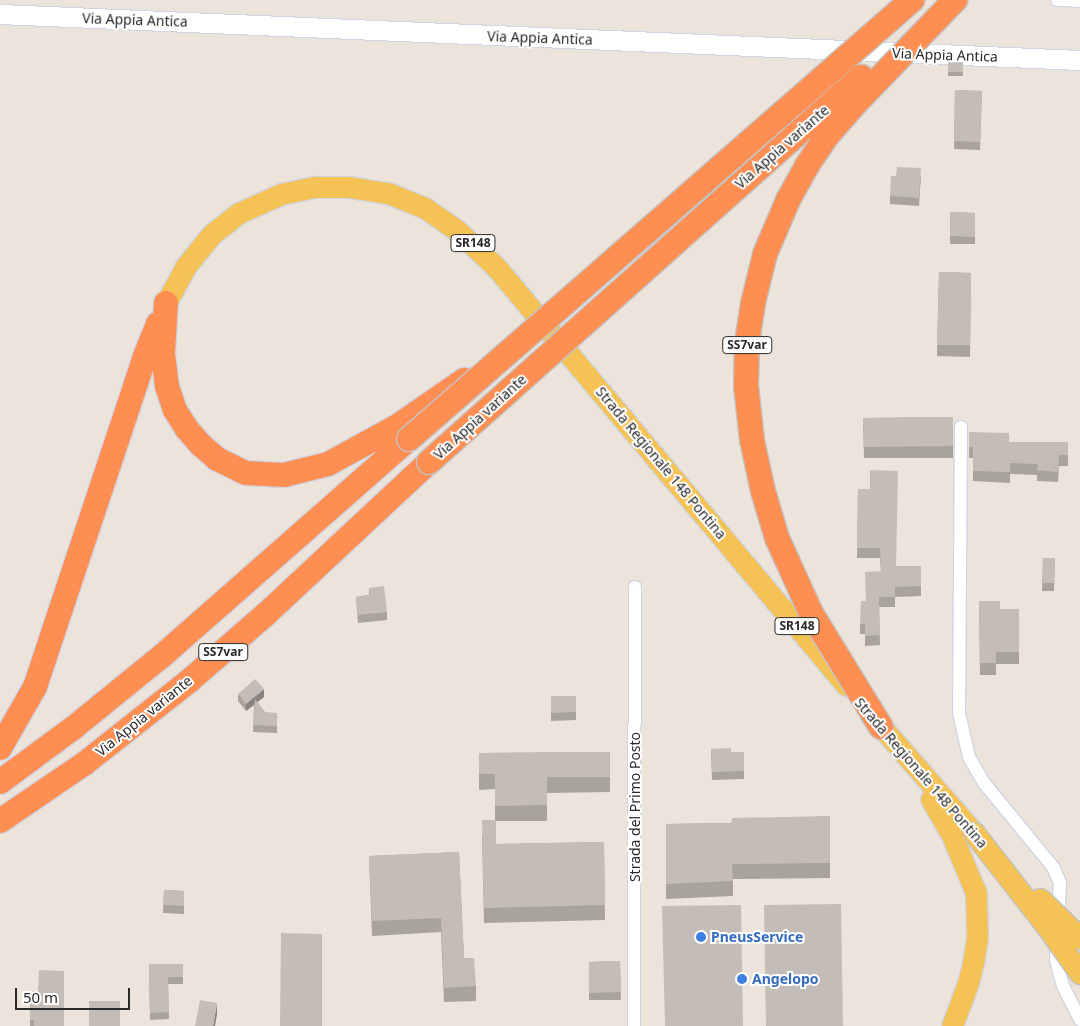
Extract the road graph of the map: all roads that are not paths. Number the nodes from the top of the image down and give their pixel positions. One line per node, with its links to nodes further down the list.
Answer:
1 (912, 0): 10 (highway, Via Appia variante / SS7var, bridge)
2 (950, 0): 15 (highway, Via Appia variante / SS7var, bridge)
3 (955, 0): 12 (highway, SS7var, bridge)
4 (1057, 0): 5 (street)
5 (1080, 1)
6 (0, 14): 7 (street, Via Appia Antica)
7 (1080, 60)
8 (166, 303): 10 (highway); 12 (main road, Strada Regionale 148 Pontina / SR148, bridge); 13 (highway)
9 (962, 427): 19 (street)
10 (403, 433): 14 (highway, Via Appia variante / SS7var)
11 (635, 588): 20 (street, Strada del Primo Posto)
12 (881, 727): 16 (main road, Strada Regionale 148 Pontina / SR148); 21 (main road, SR148)
13 (0, 748)
14 (0, 782)
15 (0, 821)
16 (974, 833): 17 (main road, SR148, bridge); 18 (main road, Strada Regionale 148 Pontina / SR148, bridge)
17 (1080, 938)
18 (1080, 973)
19 (1080, 1020)
20 (634, 1026)
21 (952, 1026)

